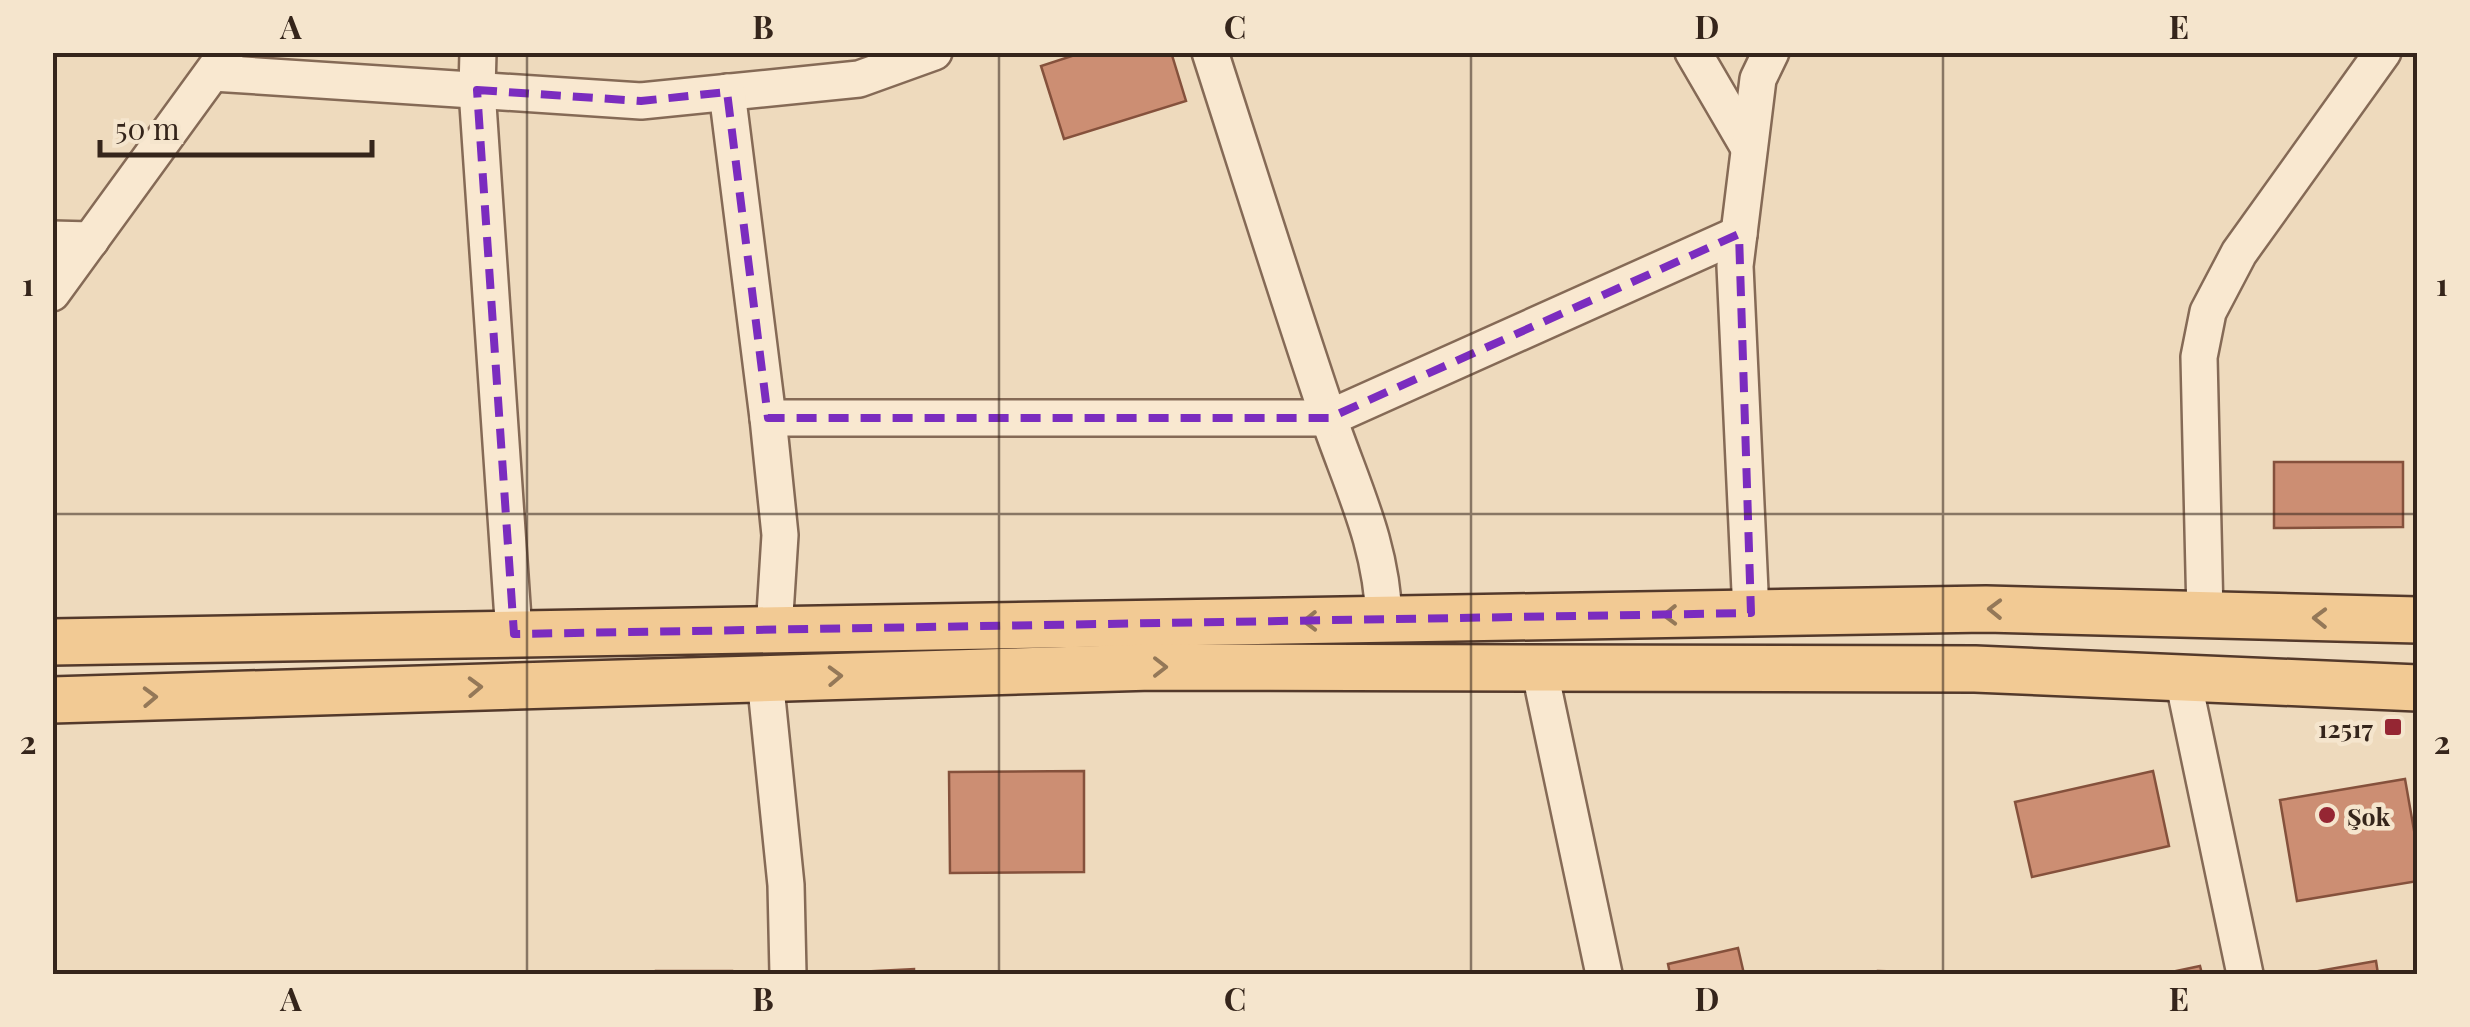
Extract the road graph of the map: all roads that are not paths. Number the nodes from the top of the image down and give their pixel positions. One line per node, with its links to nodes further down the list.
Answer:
1 (478, 52): 8 (street)
2 (934, 52): 9 (street)
3 (1210, 52): 16 (street)
4 (1694, 52): 10 (street)
5 (1771, 52): 10 (street)
6 (2384, 52): 18 (street)
7 (220, 62): 8 (street); 13 (street)
8 (477, 90): 9 (street); 22 (street)
9 (728, 92): 15 (street)
10 (1749, 148): 11 (street)
11 (1738, 234): 16 (street); 17 (street)
12 (52, 239): 13 (street)
13 (92, 240): 14 (street)
14 (52, 294)
15 (768, 418): 16 (street); 21 (street)
16 (1328, 418): 19 (street)
17 (1751, 614): 18 (main road, one-way to 17); 19 (main road, one-way to 19)
18 (2205, 615): 20 (main road, one-way to 18)
19 (1384, 620): 21 (main road, one-way to 21)
20 (2418, 620)
21 (774, 630): 22 (main road)
22 (514, 634): 23 (main road)
23 (52, 642)
24 (1540, 668): 25 (main road, one-way to 24); 26 (main road); 30 (street)
25 (764, 678): 28 (main road, one-way to 25); 29 (street)
26 (2183, 679): 27 (main road); 31 (street)
27 (2418, 688)
28 (52, 700)
29 (788, 974)
30 (1604, 974)
31 (2245, 974)

